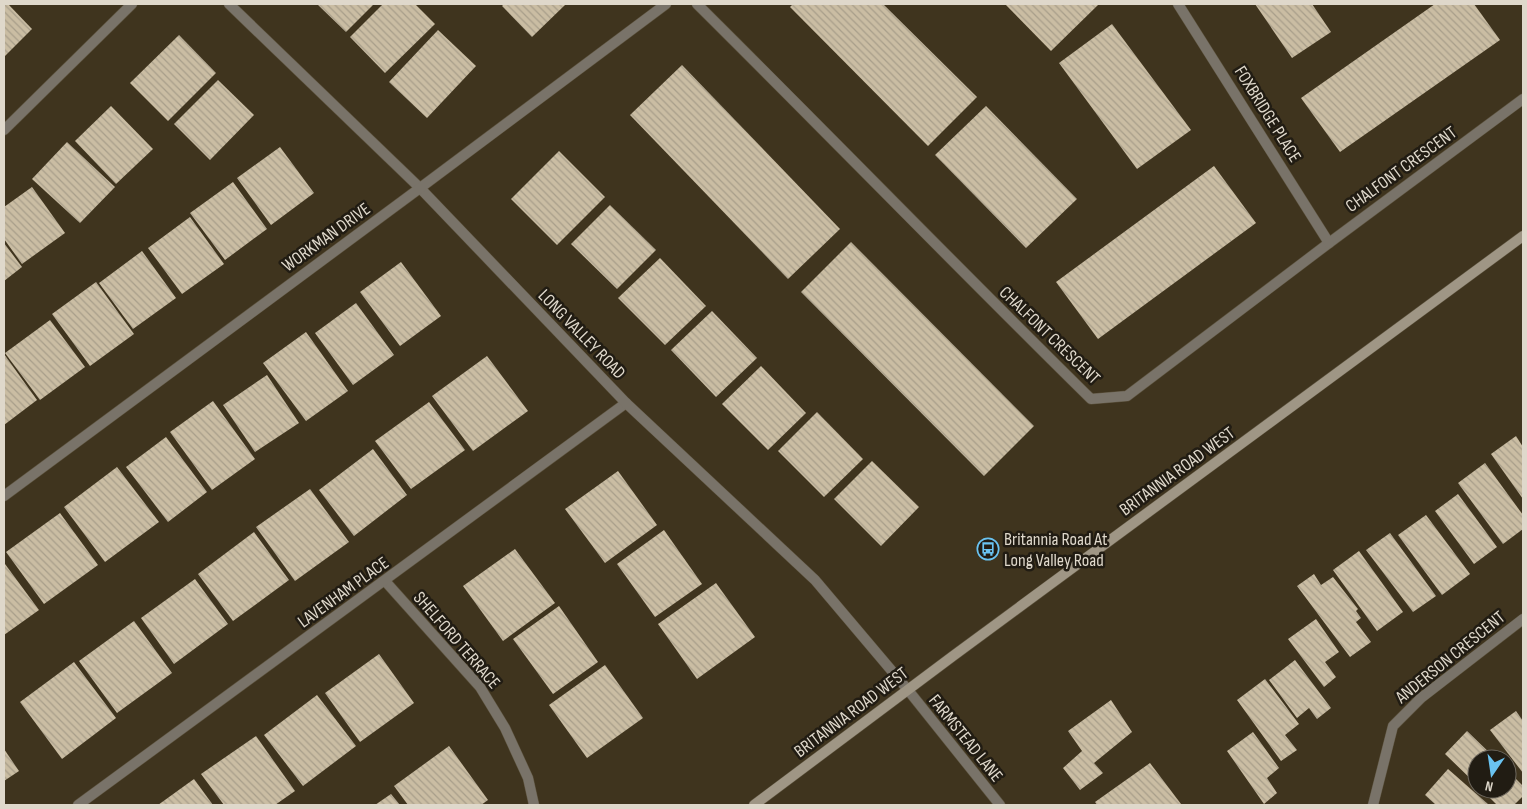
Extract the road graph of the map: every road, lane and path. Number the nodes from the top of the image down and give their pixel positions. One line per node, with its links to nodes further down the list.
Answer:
1 (132, 4): 7 (street)
2 (229, 4): 8 (street, LONG VALLEY ROAD)
3 (666, 4): 8 (street, WORKMAN DRIVE)
4 (697, 4): 10 (street, CHALFONT CRESCENT)
5 (1178, 4): 10 (street, FOXBRIDGE PLACE)
6 (1523, 99): 10 (street, CHALFONT CRESCENT)
7 (4, 130)
8 (420, 188): 11 (street, LONG VALLEY ROAD); 12 (street, WORKMAN DRIVE)
9 (1523, 236): 15 (main road, BRITANNIA ROAD WEST)
10 (1328, 243)
11 (626, 403): 13 (street, LAVENHAM PLACE); 15 (street, LONG VALLEY ROAD)
12 (4, 496)
13 (385, 581): 16 (street, LAVENHAM PLACE); 17 (street, SHELFORD TERRACE)
14 (1523, 619): 20 (street, ANDERSON CRESCENT)
15 (908, 690): 18 (main road, BRITANNIA ROAD WEST); 19 (street, FARMSTEAD LANE)
16 (78, 805)
17 (534, 805)
18 (754, 805)
19 (1000, 805)
20 (1373, 805)

